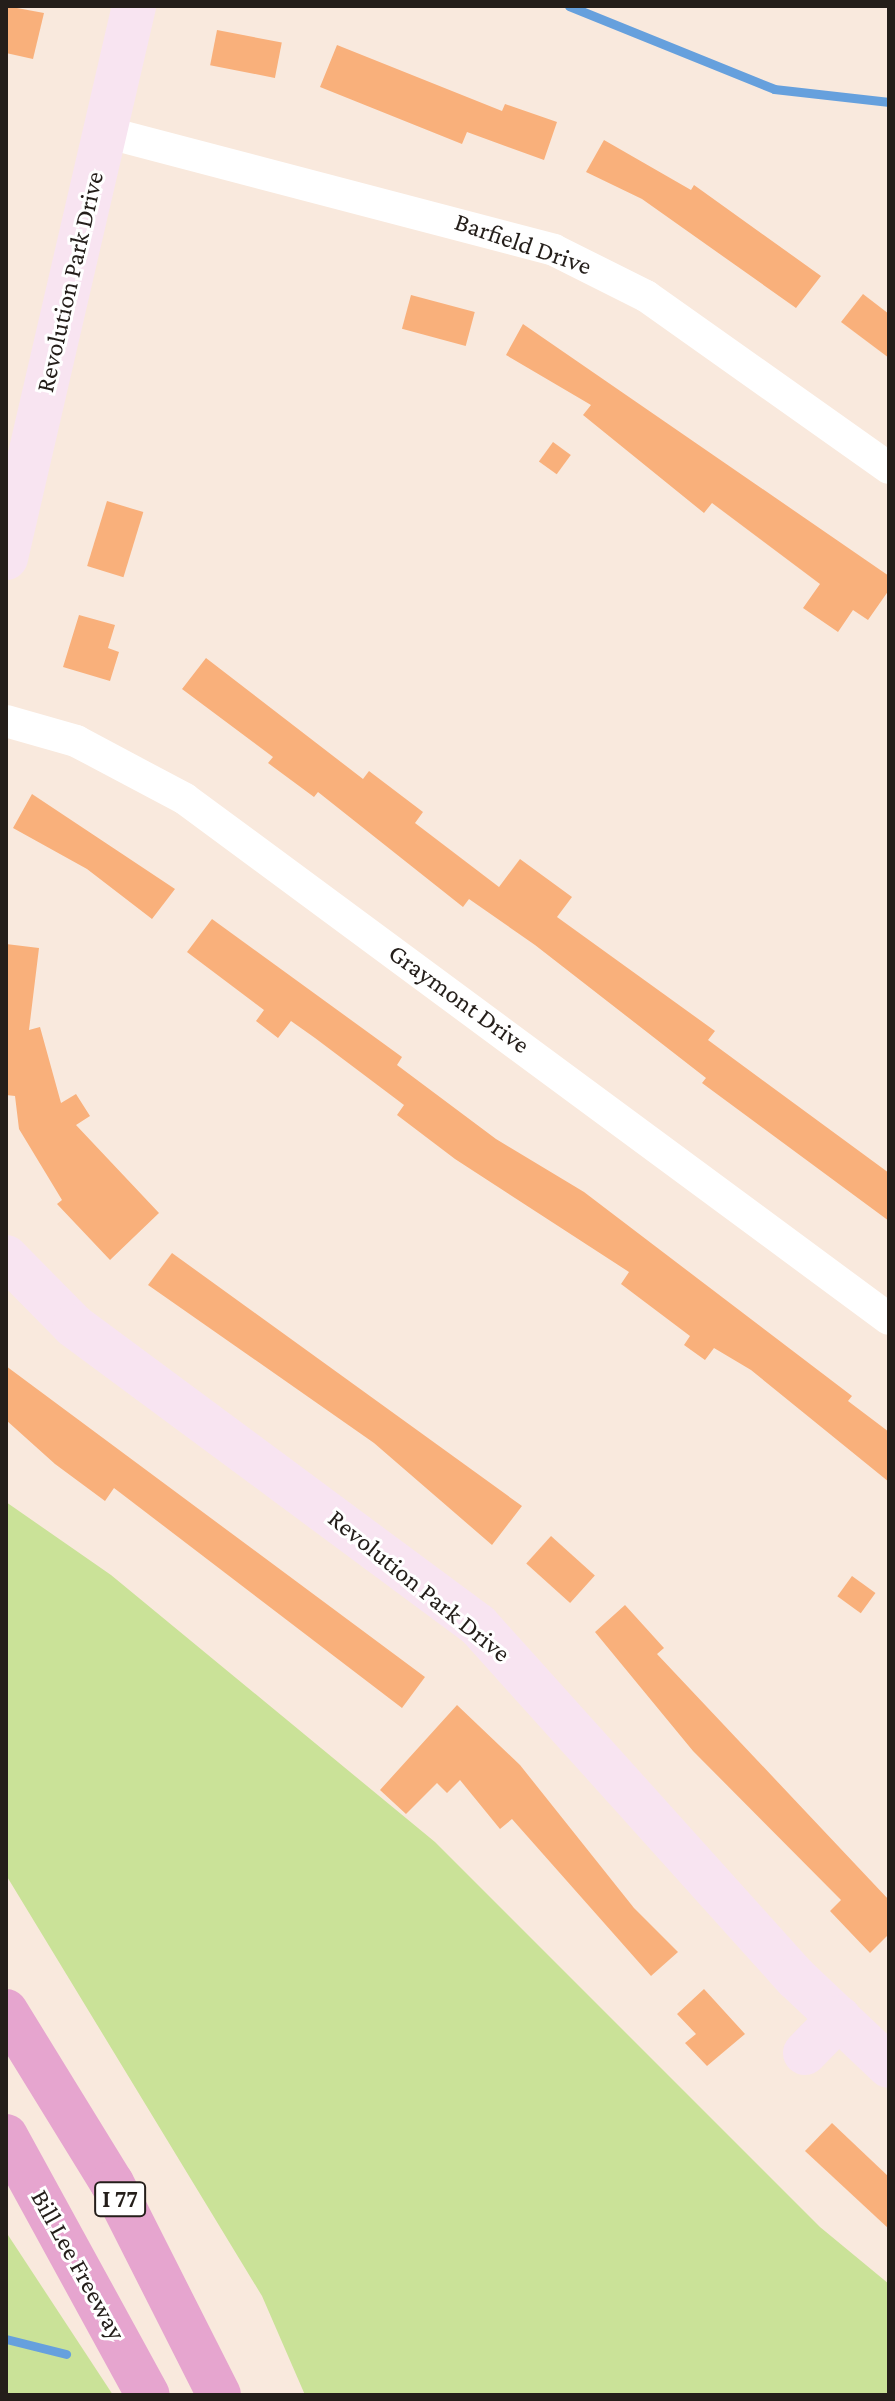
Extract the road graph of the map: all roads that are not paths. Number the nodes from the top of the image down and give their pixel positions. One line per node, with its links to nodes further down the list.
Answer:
1 (134, 6): 2 (street, Revolution Park Drive)
2 (105, 132): 3 (street, Barfield Drive); 4 (street, Revolution Park Drive)
3 (889, 468)
4 (6, 558)
5 (6, 721): 7 (street, Graymont Drive)
6 (6, 1257): 9 (street, Revolution Park Drive)
7 (889, 1319)
8 (6, 2011): 14 (highway, I 77)
9 (839, 2018): 10 (street); 11 (street, Revolution Park Drive)
10 (805, 2053)
11 (889, 2066)
12 (6, 2136): 13 (highway, Bill Lee Freeway / I 77)
13 (148, 2395)
14 (219, 2395)

